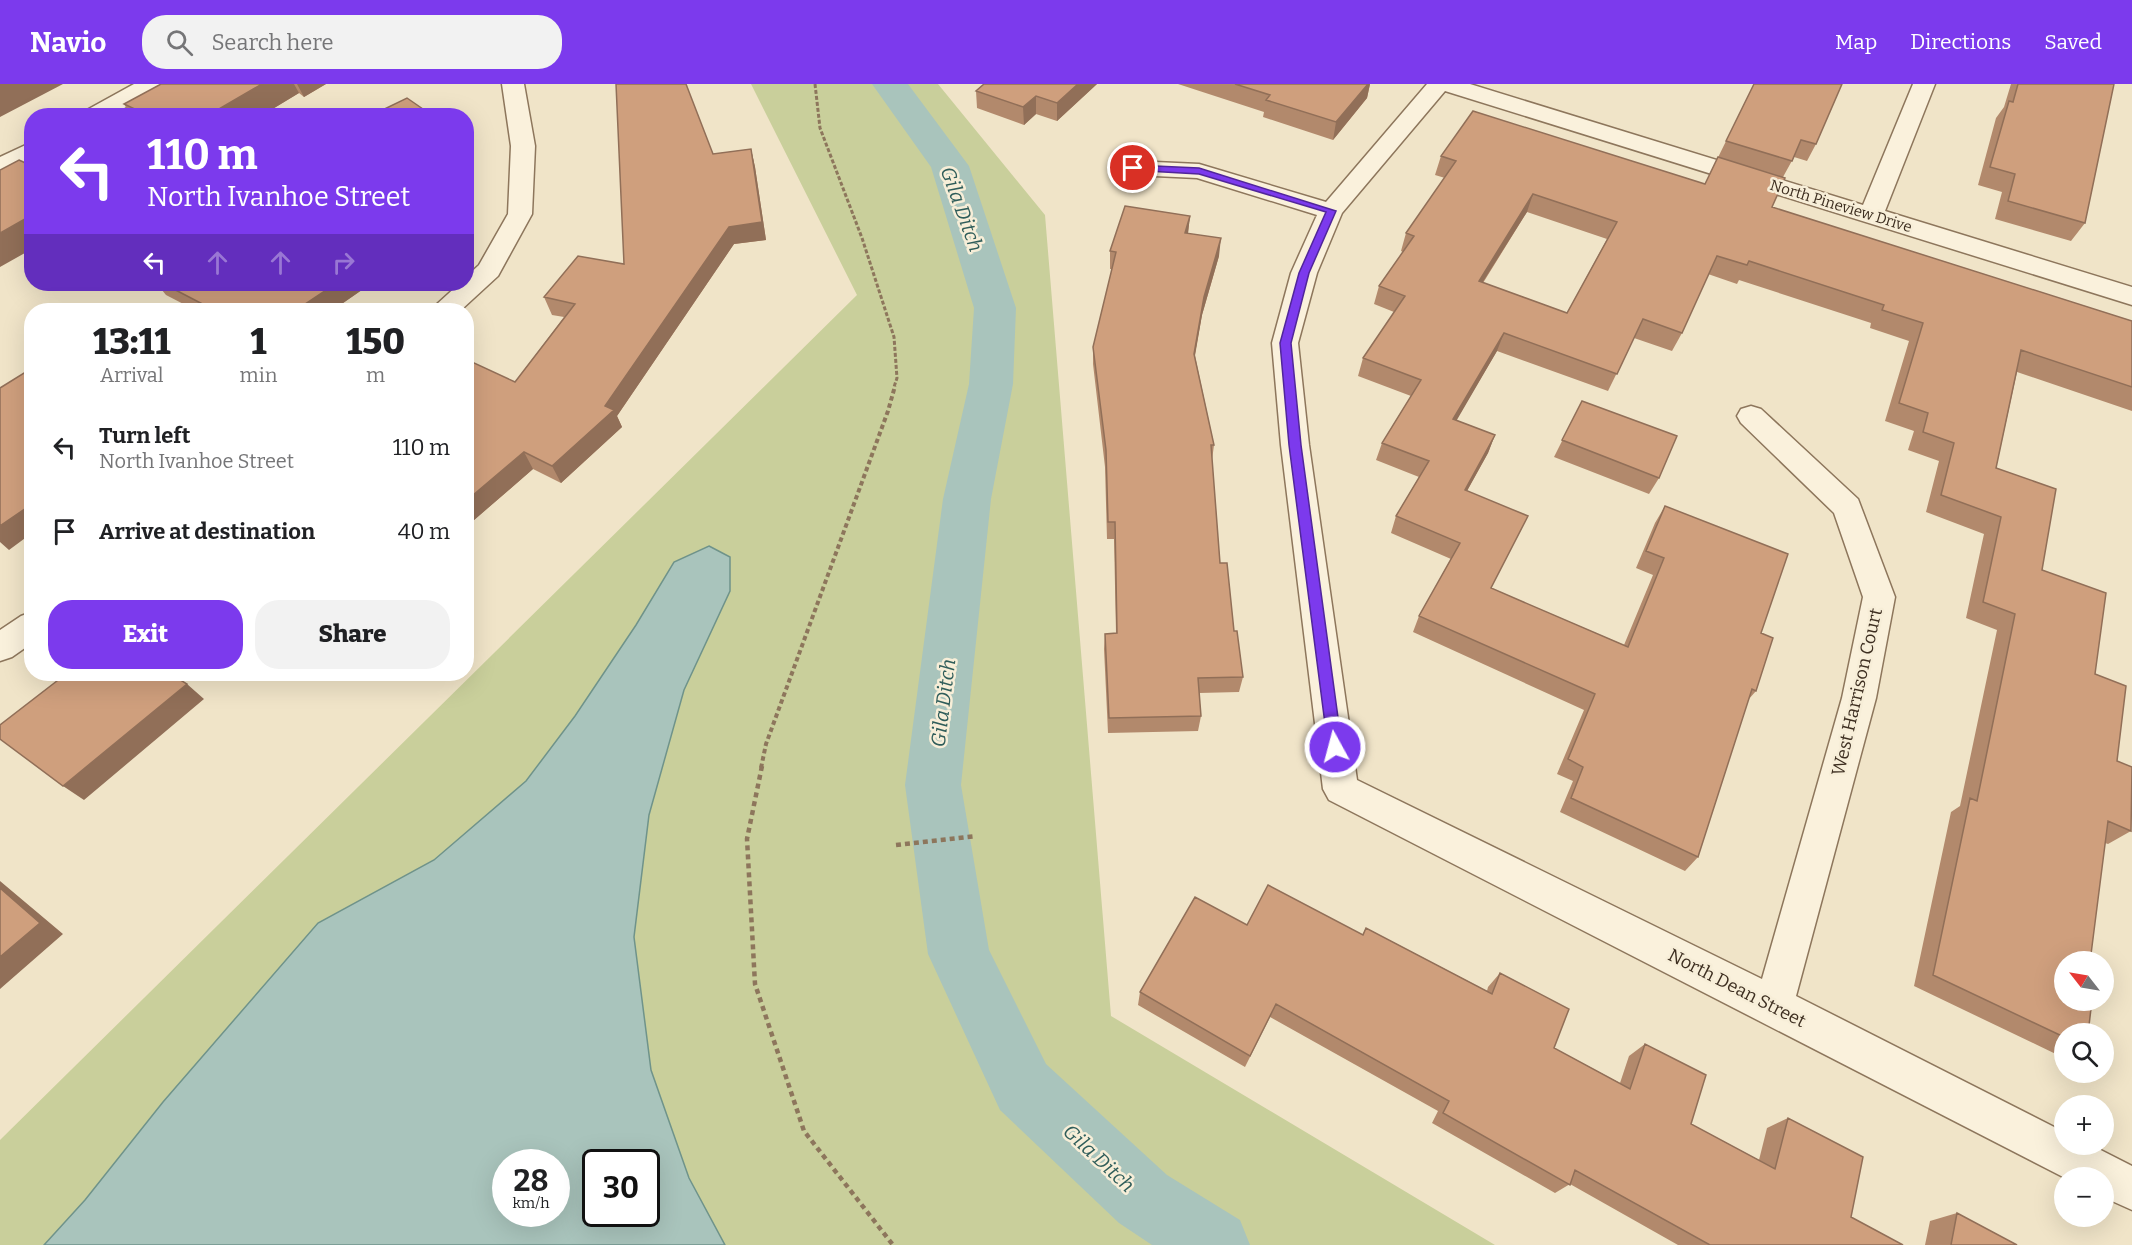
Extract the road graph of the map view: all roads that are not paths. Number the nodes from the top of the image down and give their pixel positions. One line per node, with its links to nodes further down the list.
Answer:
1 (150, 84): 6 (street)
2 (513, 84): 12 (street)
3 (1439, 84): 10 (street)
4 (1448, 84): 11 (street, North Pineview Drive)
5 (1924, 84): 11 (street)
6 (107, 108)
7 (24, 154): 8 (street)
8 (0, 167)
9 (1133, 168): 10 (street)
10 (1331, 211): 19 (street, North Dean Street)
11 (1871, 215): 14 (street, North Pineview Drive)
12 (474, 284)
13 (466, 291): 15 (street)
14 (2132, 296)
15 (454, 303)
16 (1751, 416): 19 (street, West Harrison Court)
17 (24, 631): 18 (street)
18 (0, 648)
19 (1774, 1006): 20 (street, North Dean Street)
20 (2132, 1189)

